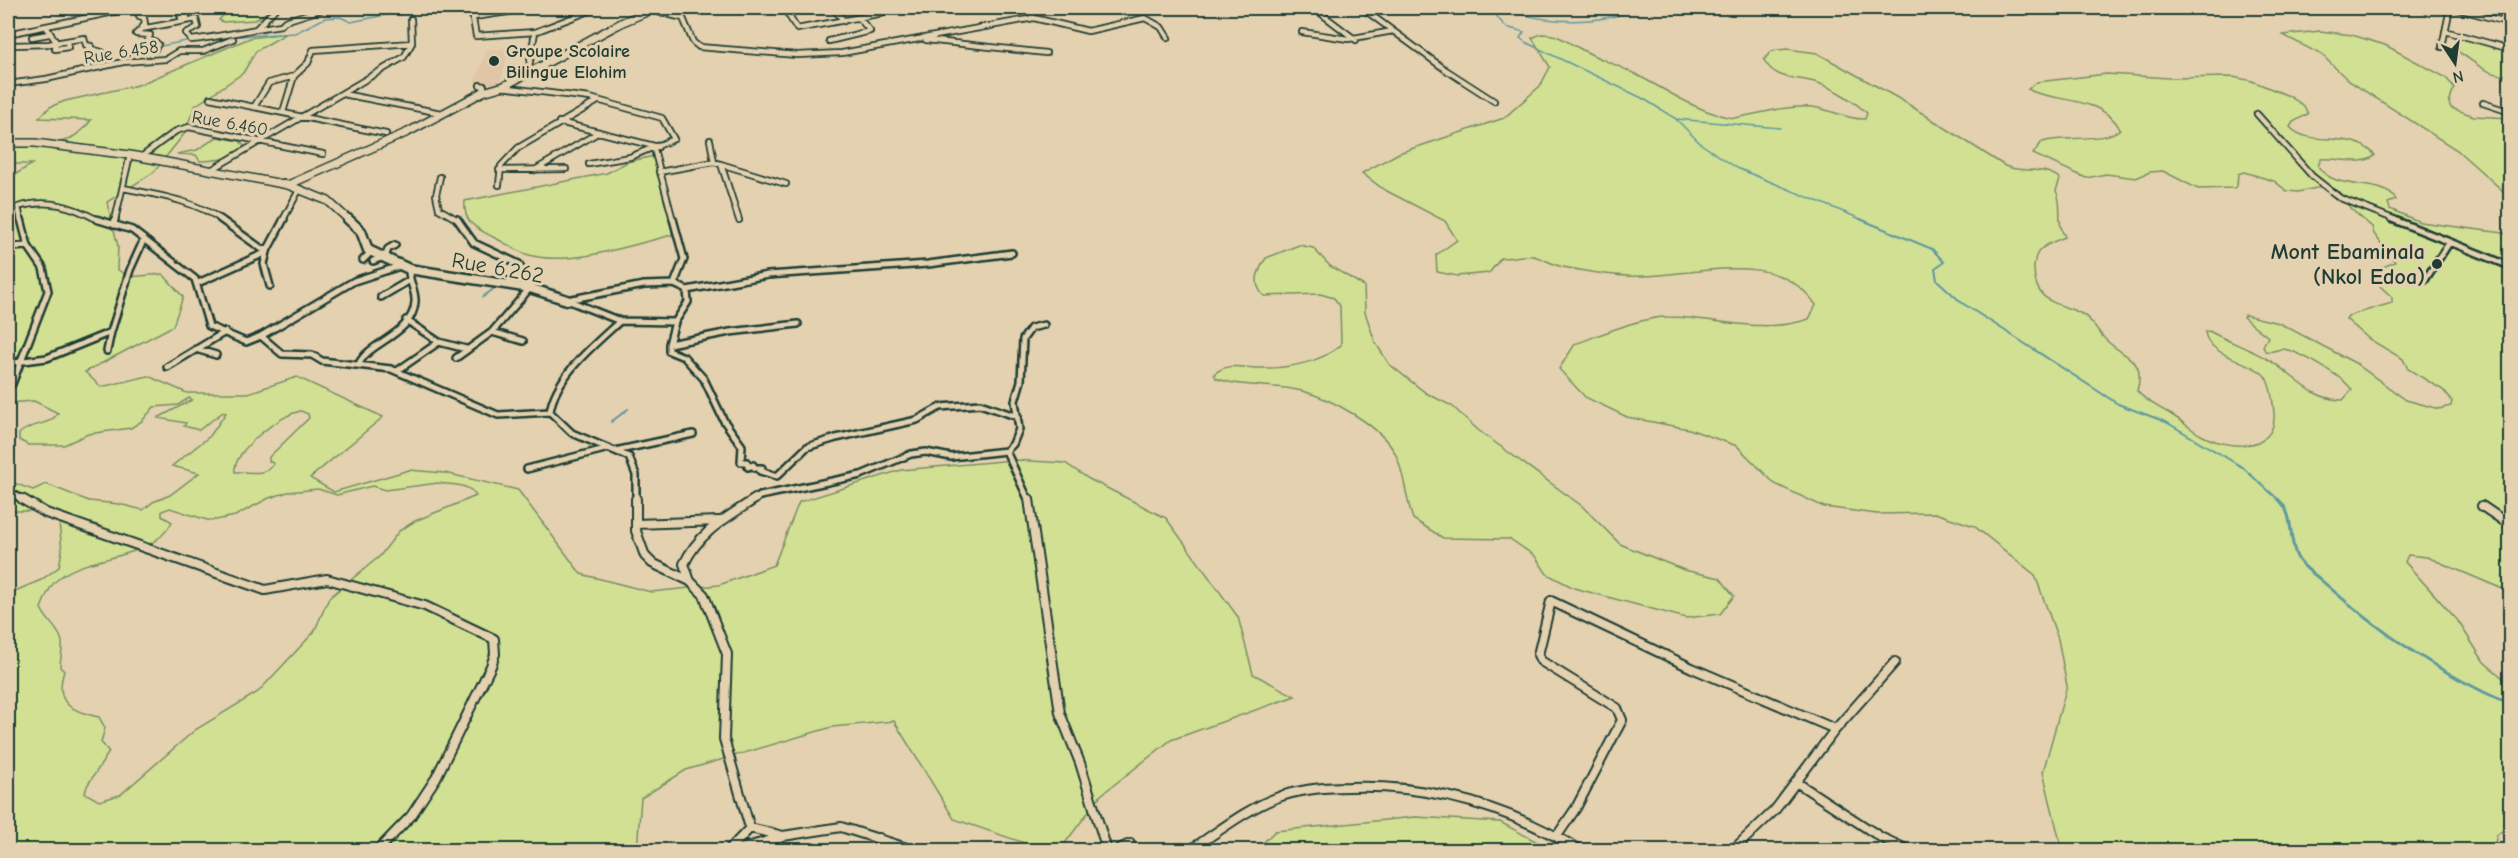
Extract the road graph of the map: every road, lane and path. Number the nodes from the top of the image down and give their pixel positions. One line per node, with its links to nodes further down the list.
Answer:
1 (133, 8): 27 (street)
2 (139, 8): 25 (street)
3 (178, 8): 17 (street)
4 (276, 8): 26 (street)
5 (326, 8): 26 (street)
6 (471, 8): 18 (street)
7 (535, 8): 18 (street)
8 (654, 8): 38 (street); 49 (street)
9 (784, 8): 23 (street)
10 (833, 8): 23 (street)
11 (887, 8): 19 (street)
12 (1026, 8): 20 (street)
13 (1314, 8): 40 (street)
14 (1362, 8): 29 (street)
15 (2452, 8): 24 (street); 30 (street)
16 (592, 10): 31 (street)
17 (181, 17): 21 (street); 25 (street)
18 (474, 17): 31 (street)
19 (859, 18): 23 (street); 39 (street)
20 (1034, 18): 36 (street); 38 (street)
21 (196, 19): 26 (street); 28 (street)
22 (411, 19): 42 (street)
23 (844, 21)
24 (2511, 23)
25 (145, 24): 28 (street)
26 (257, 25)
27 (47, 28): 33 (street); 34 (street)
28 (141, 29): 46 (street)
29 (1393, 31): 40 (street); 56 (street)
30 (2445, 31): 44 (street); 45 (street)
31 (535, 32): 49 (street)
32 (1302, 32): 40 (street)
33 (8, 34)
34 (49, 34): 35 (street); 41 (street)
35 (32, 37)
36 (1168, 38)
37 (233, 39): 51 (street, Rue 6.458)
38 (920, 39): 48 (street)
39 (829, 40)
40 (1356, 40)
41 (56, 42): 43 (street); 47 (street)
42 (412, 43): 50 (street); 53 (street)
43 (14, 45)
44 (2442, 46)
45 (2511, 48)
46 (155, 49)
47 (102, 52)
48 (1046, 53)
49 (528, 73): 52 (street)
50 (294, 76): 58 (street); 59 (street)
51 (8, 84)
52 (501, 87): 55 (street); 61 (street)
53 (343, 94): 61 (street); 63 (street)
54 (210, 98): 58 (street)
55 (598, 101): 64 (street); 70 (street)
56 (1494, 101)
57 (2483, 103): 60 (street)
58 (254, 106): 59 (street)
59 (282, 112): 63 (street)
60 (2511, 112)
61 (441, 113): 83 (street)
62 (2257, 114): 90 (street)
63 (303, 117): 66 (street); 68 (street)
64 (559, 122): 65 (street); 78 (street)
65 (599, 132): 70 (street); 79 (street)
66 (386, 134)
67 (710, 140): 74 (street)
68 (261, 142): 71 (street, Rue 6.460); 73 (street, Rue 6.460); 77 (street)
69 (8, 143): 72 (street)
70 (656, 148): 75 (street); 80 (street)
71 (324, 154)
72 (130, 155): 73 (street); 85 (street)
73 (141, 157): 77 (street)
74 (717, 163): 80 (street); 82 (street); 87 (street)
75 (589, 164)
76 (566, 169): 79 (street)
77 (211, 170): 83 (street)
78 (499, 170): 79 (street); 84 (street)
79 (535, 170)
80 (659, 172): 105 (street)
81 (440, 177): 107 (street)
82 (786, 184)
83 (288, 185): 86 (street)
84 (499, 185)
85 (123, 189): 88 (street); 94 (street)
86 (299, 190): 94 (street); 95 (street)
87 (739, 220)
88 (114, 225): 89 (street); 92 (street)
89 (144, 239): 104 (street); 116 (street)
90 (2449, 243): 100 (street); 103 (street)
91 (395, 245): 97 (street)
92 (28, 246): 93 (street); 129 (street)
93 (8, 247)
94 (267, 251): 104 (street); 106 (street)
95 (371, 252): 97 (street, Rue 6.262); 98 (street)
96 (1012, 253): 108 (street)
97 (386, 259): 99 (street); 101 (street, Rue 6.262)
98 (363, 260)
99 (373, 261)
100 (2511, 266)
101 (408, 268): 102 (street); 107 (street, Rue 6.262); 119 (street)
102 (410, 280): 109 (street); 111 (street)
103 (2425, 280)
104 (198, 283): 117 (street)
105 (674, 284): 108 (street, Rue 6.262); 110 (street, Rue 6.262)
106 (270, 286)
107 (530, 288): 110 (street, Rue 6.262); 118 (street)
108 (687, 290): 113 (street)
109 (381, 297)
110 (567, 300): 112 (street)
111 (406, 320): 121 (street); 130 (street)
112 (620, 321): 113 (street); 134 (street)
113 (675, 322): 122 (street)
114 (798, 324): 122 (street)
115 (1044, 325): 135 (street)
116 (111, 332): 125 (street); 129 (street)
117 (225, 332): 119 (street); 123 (street)
118 (492, 332): 120 (street); 124 (street)
119 (261, 336): 130 (street)
120 (523, 341)
121 (439, 342): 124 (street); 132 (street)
122 (669, 344): 135 (street)
123 (195, 348): 126 (street); 131 (street)
124 (466, 349): 127 (street)
125 (107, 351)
126 (216, 355)
127 (456, 358)
128 (8, 363): 129 (street)
129 (20, 363): 133 (street)
130 (359, 363): 132 (street)
131 (167, 367)
132 (397, 371): 134 (street)
133 (12, 384)
134 (550, 412): 137 (street)
135 (1018, 417): 138 (street)
136 (693, 434): 137 (street)
137 (612, 449): 139 (street); 143 (street)
138 (1006, 451): 142 (street); 160 (street)
139 (527, 468)
140 (8, 491): 155 (street)
141 (2482, 506): 144 (street)
142 (720, 521): 143 (street); 145 (street)
143 (636, 524): 145 (street)
144 (2511, 525)
145 (690, 581): 149 (street)
146 (1895, 662): 147 (street)
147 (1835, 729): 148 (street); 151 (street)
148 (1796, 782): 164 (street); 165 (street)
149 (750, 828): 150 (street); 156 (street)
150 (783, 836): 152 (street); 154 (street)
151 (1557, 836): 162 (street); 163 (street)
152 (879, 838): 158 (street); 159 (street)
153 (1130, 844): 161 (street)
154 (760, 847): 157 (street)
155 (379, 849)
156 (729, 850)
157 (736, 850)
158 (879, 850)
159 (913, 850)
160 (1107, 850)
161 (1117, 850)
162 (1190, 850)
163 (1580, 850)
164 (1733, 850)
165 (1908, 850)

